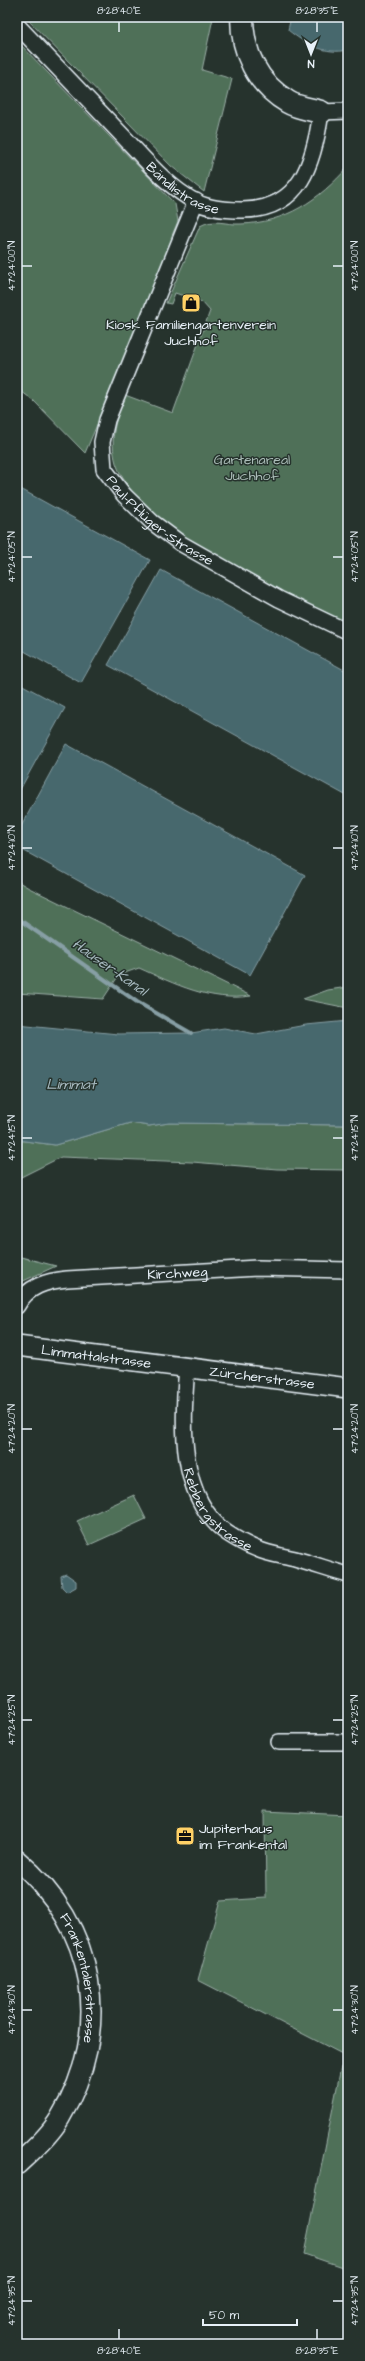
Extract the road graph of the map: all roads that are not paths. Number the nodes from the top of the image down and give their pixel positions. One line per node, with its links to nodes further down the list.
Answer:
1 (242, 17): 4 (highway)
2 (254, 17): 4 (highway)
3 (17, 25): 6 (street, Bändlistrasse)
4 (321, 112): 5 (street); 6 (street, Bändlistrasse)
5 (348, 112)
6 (196, 201): 7 (street, Paul-Pflüger-Strasse)
7 (348, 632)
8 (348, 1270): 9 (street, Kirchweg)
9 (17, 1306)
10 (17, 1346): 11 (main road, Limmattalstrasse)
11 (181, 1367): 12 (main road, Zürcherstrasse); 13 (street, Rebbergstrasse)
12 (348, 1388)
13 (348, 1574)
14 (279, 1742): 15 (street)
15 (348, 1742)
16 (17, 1860): 17 (main road, Frankentalerstrasse)
17 (17, 2165)

